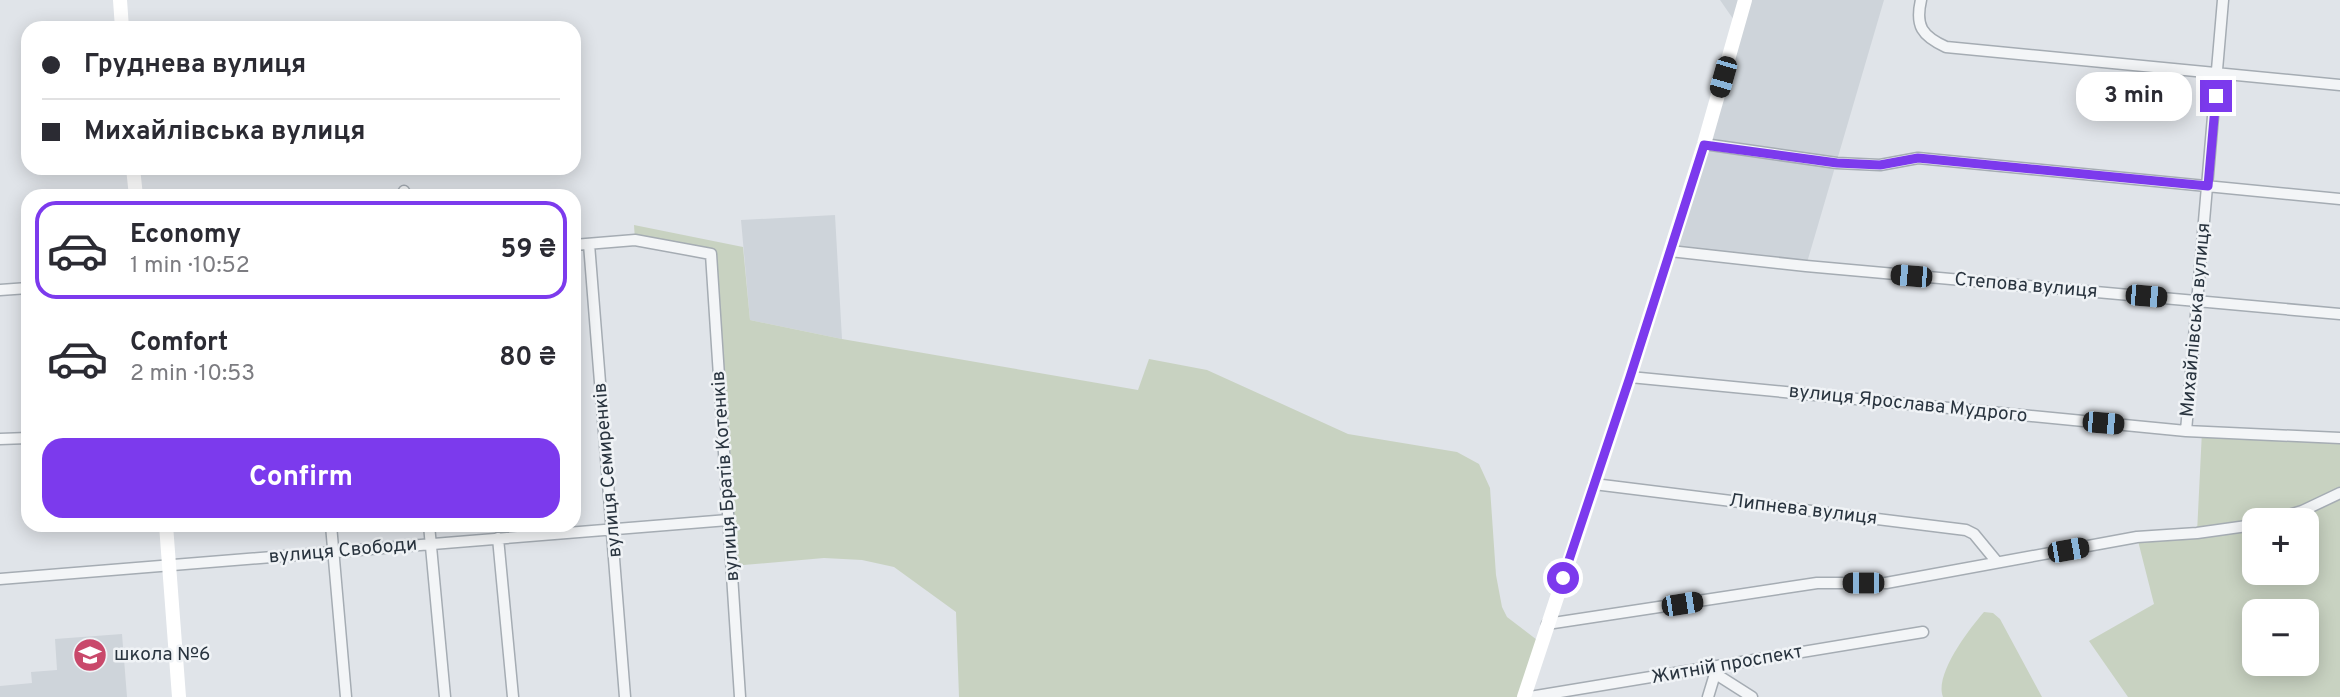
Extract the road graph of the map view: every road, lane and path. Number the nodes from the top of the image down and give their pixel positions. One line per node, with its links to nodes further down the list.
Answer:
1 (120, 0): 5 (street)
2 (1745, 0): 8 (street)
3 (1921, 0): 6 (street)
4 (2223, 0): 6 (street, Михайлівська вулиця)
5 (122, 21)
6 (2218, 74): 7 (street); 9 (street, Михайлівська вулиця)
7 (2340, 85)
8 (1704, 145): 9 (street); 13 (street)
9 (2208, 186): 10 (street); 16 (street, Михайлівська вулиця)
10 (2340, 199)
11 (589, 244): 12 (street); 26 (street, вулиця Братів Котенків); 29 (street, вулиця Семиренків)
12 (581, 245)
13 (1670, 251): 16 (street, Степова вулиця); 18 (street)
14 (21, 288): 15 (street)
15 (0, 290)
16 (2198, 301): 17 (street, Степова вулиця); 19 (street, Михайлівська вулиця)
17 (2340, 314)
18 (1630, 377): 19 (street, вулиця Ярослава Мудрого); 23 (street)
19 (2186, 431): 21 (street, вулиця Ярослава Мудрого)
20 (21, 438): 22 (street)
21 (2340, 438)
22 (0, 439)
23 (1594, 484): 37 (street, Липнева вулиця); 40 (street)
24 (2340, 494): 25 (street)
25 (2309, 508)
26 (728, 520): 29 (street, вулиця Свободи); 48 (street, вулиця Братів Котенків)
27 (2242, 526): 37 (street)
28 (581, 529): 29 (street, вулиця Свободи)
29 (612, 529): 47 (street, вулиця Семиренків)
30 (167, 532): 38 (street)
31 (332, 532): 36 (street)
32 (429, 532): 35 (street)
33 (532, 532): 34 (street, вулиця Свободи)
34 (498, 538): 35 (street, вулиця Свободи); 46 (street)
35 (430, 543): 36 (street, вулиця Свободи); 45 (street)
36 (333, 552): 38 (street, вулиця Свободи); 44 (street)
37 (1997, 562): 40 (street)
38 (169, 565): 39 (street, вулиця Свободи); 43 (street)
39 (0, 579)
40 (1547, 624): 49 (street)
41 (1923, 632): 42 (street, Житній проспект)
42 (1711, 672): 50 (street, Житній проспект); 51 (street); 52 (street)
43 (179, 697)
44 (346, 697)
45 (445, 697)
46 (513, 697)
47 (625, 697)
48 (740, 697)
49 (1524, 697)
50 (1530, 697)
51 (1708, 697)
52 (1752, 697)

